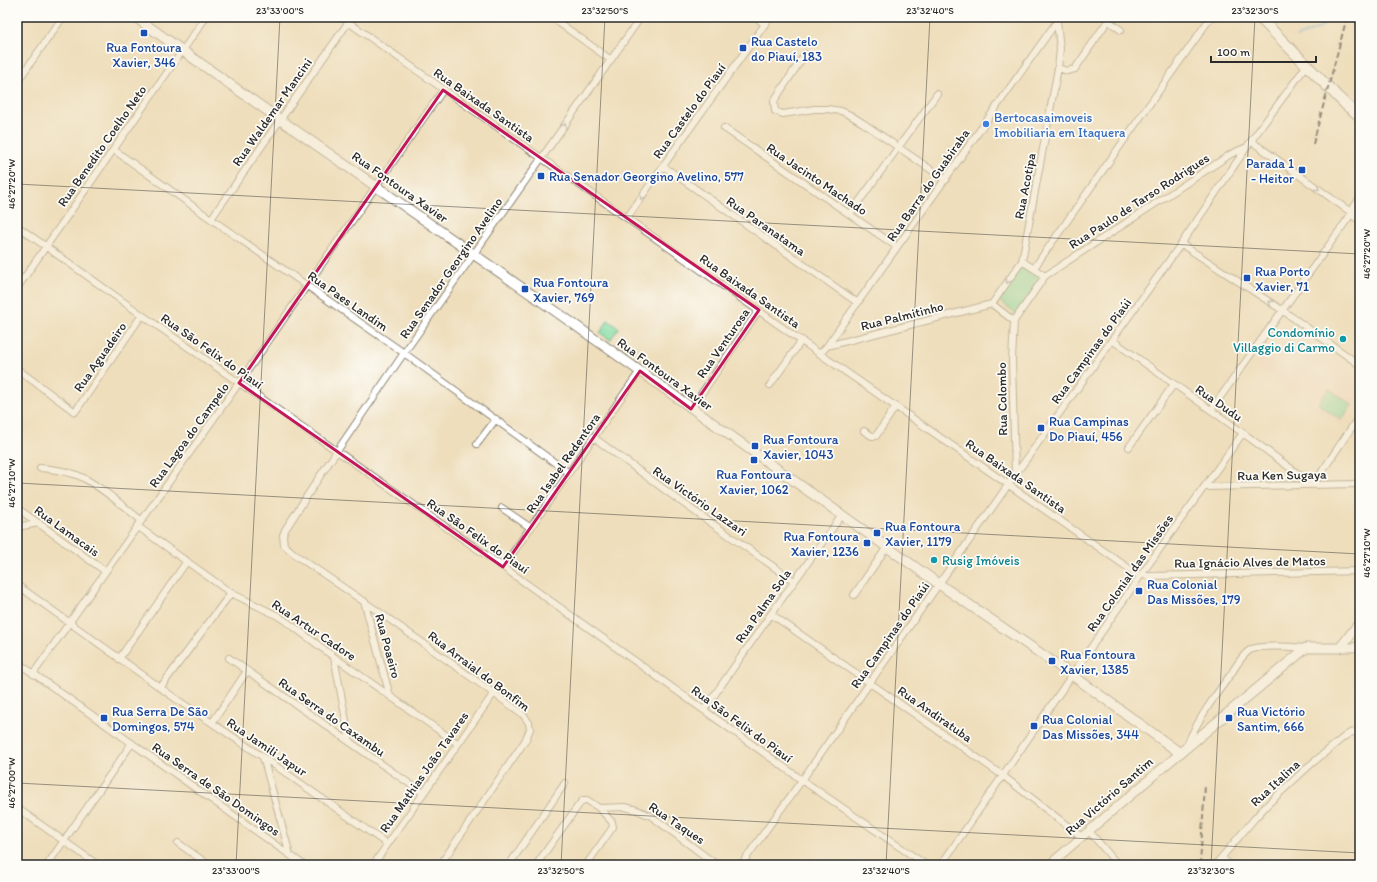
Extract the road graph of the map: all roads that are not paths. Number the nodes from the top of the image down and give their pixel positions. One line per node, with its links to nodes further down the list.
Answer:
1 (63, 17): 19 (street)
2 (135, 17): 14 (main road, Rua Fontoura Xavier)
3 (206, 17): 14 (street, Rua Benedito Coelho Neto)
4 (551, 17): 16 (street)
5 (641, 17): 16 (street, Rua Senador Georgino Avelino)
6 (755, 17): 12 (street)
7 (770, 17): 12 (street, Rua Castelo do Piauí)
8 (1211, 17): 44 (street)
9 (1259, 17): 17 (main road)
10 (1059, 19): 18 (street, Rua Acotipa); 31 (street, Rua Barra do Guabiraba)
11 (350, 20): 20 (street, Rua Baixada Santista); 23 (street, Rua Waldemar Mancini)
12 (765, 24): 30 (street, Rua Castelo do Piauí)
13 (1121, 30): 18 (street)
14 (182, 51): 23 (main road, Rua Fontoura Xavier); 28 (street, Rua Benedito Coelho Neto)
15 (805, 54): 27 (street)
16 (611, 60): 29 (street, Rua Senador Georgino Avelino, one-way to 16)
17 (1307, 65): 22 (main road); 25 (street, Rua Campinas do Piaúi)
18 (1058, 68): 43 (street, Rua Acotipa)
19 (17, 82)
20 (443, 90): 29 (street, Rua Baixada Santista); 32 (street, Rua Lagoa do Campelo)
21 (937, 94): 27 (street)
22 (1360, 116)
23 (279, 119): 32 (main road, Rua Fontoura Xavier); 37 (street, Rua Waldemar Mancini)
24 (724, 128): 34 (street, Rua Jacinto Machado)
25 (1251, 141): 26 (street, Rua Campinas do Piaúi); 35 (street, one-way to 35)
26 (1247, 147): 39 (street, Rua Campinas do Piaúi); 45 (street, Rua Paulo de Tarso Rodrigues)
27 (898, 148): 31 (street); 34 (street)
28 (114, 150): 37 (street, Rua Paes Landim); 40 (street, Rua Benedito Coelho Neto)
29 (542, 158): 36 (street, Rua Baixada Santista); 42 (street, Rua Senador Georgino Avelino)
30 (663, 166): 36 (street, Rua Castelo do Piauí, one-way to 36); 48 (street, Rua Paranatama)
31 (946, 180): 41 (street, Rua Barra do Guabiraba)
32 (376, 186): 42 (main road, Rua Fontoura Xavier); 46 (street, Rua Lagoa do Campelo)
33 (1360, 202): 35 (main road)
34 (850, 214): 41 (street, Rua Jacinto Machado)
35 (1356, 216): 51 (street)
36 (627, 218): 50 (street, Rua Baixada Santista)
37 (211, 219): 46 (street, Rua Paes Landim)
38 (17, 226): 40 (street, Rua São Felix do Piauí)
39 (1181, 244): 51 (street, one-way to 39); 55 (street, Rua Campinas do Piaúi)
40 (46, 247): 47 (street, Rua Benedito Coelho Neto); 52 (street, Rua São Felix do Piauí)
41 (897, 247): 48 (street, Rua Barra do Guabiraba)
42 (474, 255): 57 (street, Rua Senador Georgino Avelino); 61 (main road, Rua Fontoura Xavier)
43 (1022, 260): 44 (street); 49 (street, one-way to 49)
44 (1034, 268): 45 (street)
45 (1046, 276): 53 (street)
46 (307, 286): 57 (street, Rua Paes Landim); 62 (street, Rua Lagoa do Campelo)
47 (17, 288)
48 (858, 303): 56 (street, Rua Barra do Guabiraba)
49 (992, 304): 53 (street); 56 (street, Rua Palmitinho)
50 (760, 310): 54 (street, Rua Baixada Santista); 66 (street, Rua Venturosa)
51 (1282, 310): 59 (street); 67 (street)
52 (142, 315): 60 (street, Rua Aguadeiro); 62 (street, Rua São Felix do Piauí)
53 (1014, 322): 78 (street, Rua Colombo)
54 (802, 340): 58 (street, Rua Baixada Santista); 64 (street)
55 (1112, 340): 63 (street, Rua Dudu); 78 (street, Rua Campinas do Piaúi)
56 (827, 346): 58 (street)
57 (404, 353): 69 (street, Rua Paes Landim); 75 (street, Rua Senador Georgino Avelino)
58 (820, 354): 65 (street, Rua Baixada Santista)
59 (1360, 365)
60 (17, 369)
61 (640, 371): 66 (main road, Rua Fontoura Xavier); 72 (street, Rua Isabel Redentora)
62 (239, 383): 75 (street, Rua São Felix do Piauí); 87 (street, Rua Lagoa do Campelo)
63 (1174, 384): 67 (street, Rua Dudu); 74 (street)
64 (770, 385)
65 (896, 406): 70 (street); 80 (street, Rua Baixada Santista)
66 (691, 409): 85 (main road, Rua Fontoura Xavier)
67 (1211, 410): 71 (street, Rua Dudu)
68 (1360, 414): 81 (street)
69 (496, 419): 73 (street); 77 (street, Rua Paes Landim)
70 (864, 430)
71 (1243, 433): 81 (street, Rua Dudu); 82 (street, Rua Colonial das Missões)
72 (593, 437): 77 (street, Rua Isabel Redentora); 97 (street, Rua Victório Lazzari)
73 (477, 444)
74 (1129, 447)
75 (337, 451): 90 (street, Rua Senador Georgino Avelino); 93 (street, Rua São Felix do Piauí)
76 (40, 468): 87 (street, Rua Artur Cadore)
77 (569, 473): 89 (street, Rua Isabel Redentora)
78 (1015, 475): 80 (street, Rua Campinas do Piaúi)
79 (1360, 484): 81 (street, Rua Ken Sugaya)
80 (1008, 485): 96 (street, Rua Baixada Santista); 98 (street, Rua Campinas do Piaúi)
81 (1313, 485): 82 (street, Rua Ken Sugaya)
82 (1204, 487): 96 (street, Rua Colonial das Missões)
83 (17, 508): 86 (street, Rua Lamacais)
84 (502, 508): 89 (street)
85 (842, 515): 91 (main road, Rua Fontoura Xavier); 97 (street, Rua Palma Sola)
86 (39, 523): 88 (street); 94 (street, Rua Lamacais)
87 (139, 523): 92 (street, Rua Artur Cadore); 94 (street, Rua Lagoa do Campelo)
88 (17, 527)
89 (531, 528): 93 (street, Rua Isabel Redentora)
90 (283, 535): 102 (street, Rua Arraial do Bonfim)
91 (887, 547): 98 (main road, Rua Fontoura Xavier); 101 (street)
92 (187, 561): 100 (street, Rua Artur Cadore); 111 (street)
93 (503, 567): 120 (street, Rua São Felix do Piauí)
94 (105, 571): 105 (street, Rua Lagoa do Campelo)
95 (1360, 571): 96 (street, Rua Ignácio Alves de Matos)
96 (1141, 575): 115 (street, Rua Colonial das Missões)
97 (794, 581): 103 (street, Rua Palma Sola)
98 (939, 584): 115 (main road, Rua Fontoura Xavier); 116 (street, Rua Campinas do Piaúi)
99 (17, 585): 105 (street, Rua Jamili Japur)
100 (231, 593): 109 (street, Rua Artur Cadore); 117 (street)
101 (854, 594)
102 (364, 601): 118 (street, Rua Arraial do Bonfim); 119 (street, Rua Poaeiro)
103 (771, 614): 116 (street, Rua Andiratuba); 120 (street, Rua Palma Sola)
104 (1360, 622): 108 (main road)
105 (69, 623): 111 (street, Rua Jamili Japur); 114 (street, Rua Lagoa do Campelo)
106 (1360, 647): 108 (street, Rua Victório Santim)
107 (1306, 648): 108 (main road, Rua Victório Santim); 126 (main road, Rua Victório Santim); 126 (street, Rua Victório Santim)
108 (1340, 648)
109 (334, 657): 119 (street, Rua Artur Cadore); 123 (street)
110 (229, 658): 113 (street, Rua Serra do Caxambu)
111 (119, 659): 117 (street, Rua Jamili Japur)
112 (17, 662): 114 (street, Rua Serra de São Domingos)
113 (247, 671): 121 (street); 123 (street, Rua Serra do Caxambu)
114 (33, 674): 124 (street, Rua Serra de São Domingos)
115 (1072, 675): 126 (main road, Rua Fontoura Xavier); 128 (street, Rua Colonial das Missões)
116 (870, 682): 128 (street, Rua Andiratuba); 129 (street, Rua Campinas do Piaúi)
117 (160, 688): 121 (street, Rua Jamili Japur)
118 (494, 693): 125 (street, Rua Mathias João Tavares); 146 (street, Rua Arraial do Bonfim)
119 (390, 696): 125 (street, Rua Artur Cadore)
120 (704, 710): 129 (street, Rua São Felix do Piauí)
121 (212, 723): 127 (street, Rua Jamili Japur)
122 (1360, 731): 140 (street, Rua Italina)
123 (350, 742): 131 (street, Rua Serra do Caxambu)
124 (132, 743): 136 (street); 139 (street, Rua Serra de São Domingos)
125 (457, 744): 131 (street, Rua Mathias João Tavares)
126 (1183, 750): 134 (street, Rua Victório Santim)
127 (263, 757): 138 (street, Rua Jamili Japur); 139 (street)
128 (1002, 775): 135 (street, Rua Andiratuba); 153 (street, Rua Colonial das Missões)
129 (802, 780): 151 (street, Rua Campinas do Piaúi); 152 (street, Rua São Felix do Piauí)
130 (565, 783): 147 (street)
131 (423, 793): 138 (street, Rua Mathias João Tavares)
132 (17, 808): 136 (street)
133 (599, 808): 148 (street, Rua Taques); 149 (street); 150 (street, Rua Taques)
134 (1089, 830): 135 (street, Rua Victório Santim); 155 (street)
135 (1082, 837): 154 (street, Rua Victório Santim)
136 (63, 841): 141 (street); 142 (street)
137 (178, 843): 143 (street)
138 (387, 844): 145 (street, Rua Mathias João Tavares)
139 (290, 855): 144 (street, Rua Serra de São Domingos)
140 (1221, 858): 156 (street, Rua Italina); 157 (street)
141 (47, 865)
142 (98, 865)
143 (209, 865)
144 (304, 865)
145 (373, 865)
146 (440, 865)
147 (508, 865)
148 (536, 865)
149 (586, 865)
150 (717, 865)
151 (741, 865)
152 (926, 865)
153 (941, 865)
154 (1050, 865)
155 (1118, 865)
156 (1215, 865)
157 (1231, 865)

